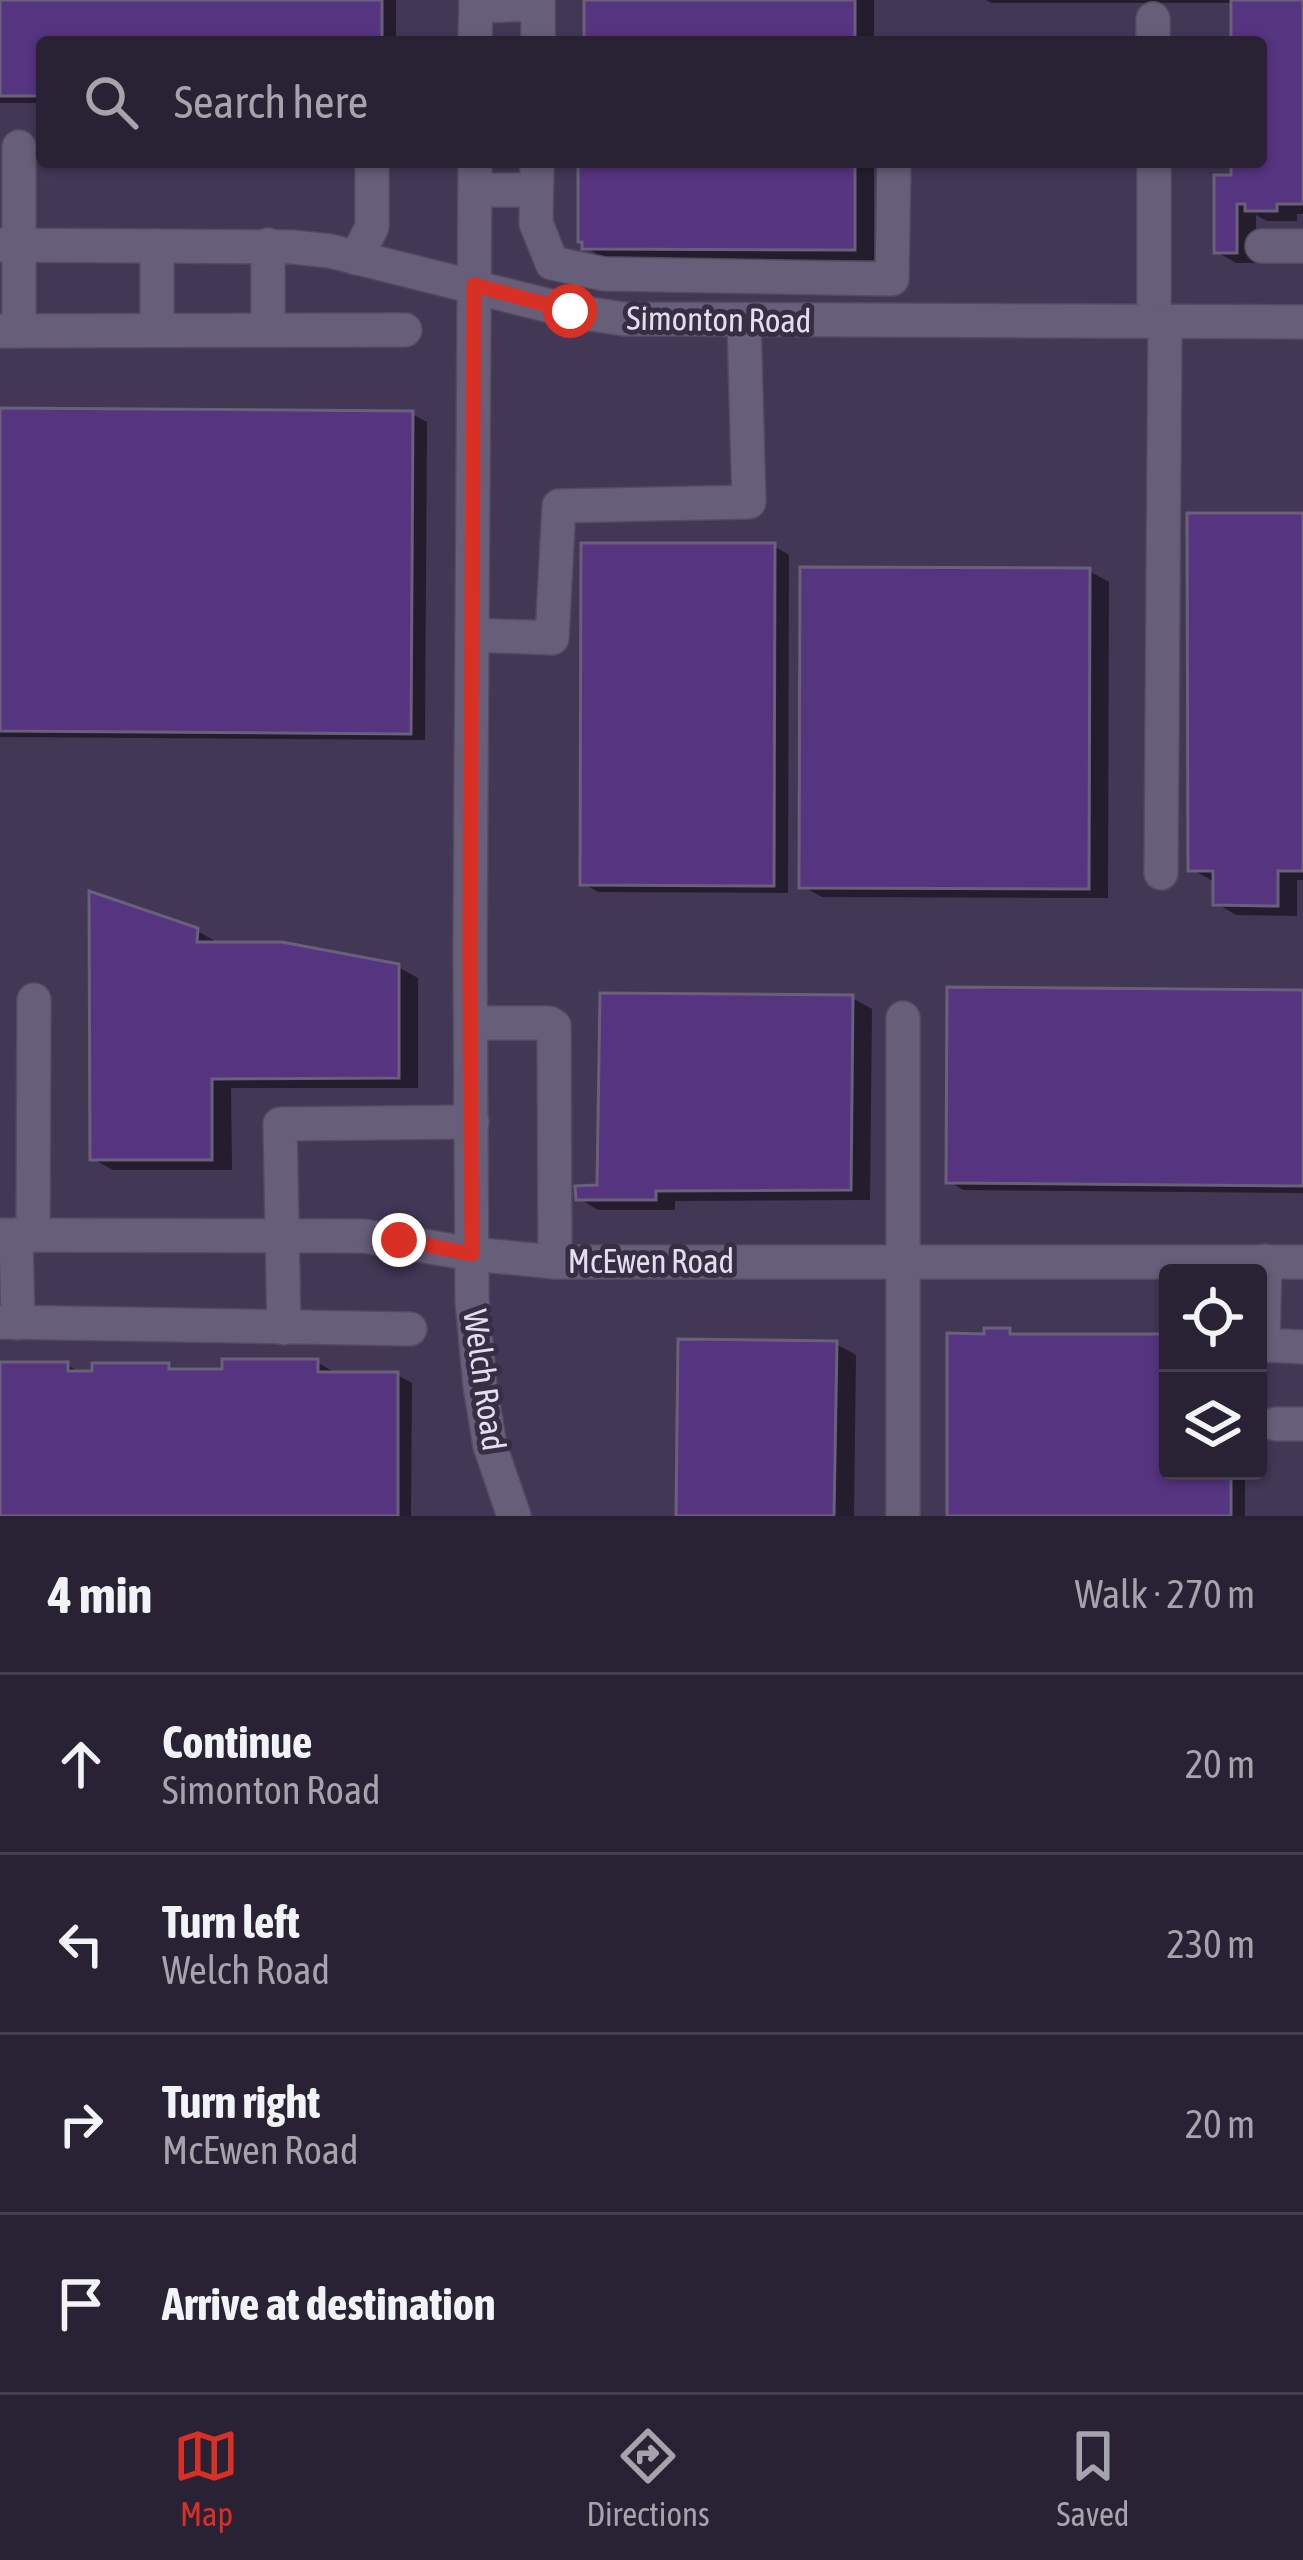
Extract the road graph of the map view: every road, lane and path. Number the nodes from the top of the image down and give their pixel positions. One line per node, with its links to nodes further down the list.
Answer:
1 (538, 2): 2 (street); 4 (street)
2 (476, 3): 3 (street)
3 (476, 36)
4 (538, 36)
5 (20, 147): 11 (street)
6 (372, 168): 16 (street)
7 (894, 168): 17 (street)
8 (1154, 168): 21 (street)
9 (475, 176): 10 (street); 18 (street, Welch Road)
10 (536, 176): 17 (street)
11 (10, 245): 13 (street, Simonton Road); 25 (street)
12 (268, 245): 13 (street, Simonton Road); 16 (street, Simonton Road); 24 (street)
13 (157, 246): 26 (street)
14 (1262, 246): 15 (street)
15 (1303, 246)
16 (356, 259): 18 (street, Simonton Road)
17 (892, 279): 20 (street)
18 (474, 285): 19 (street, Simonton Road); 27 (street, Welch Road)
19 (744, 322): 20 (street, Simonton Road); 27 (street)
20 (890, 322): 21 (street, Simonton Road)
21 (1160, 322): 22 (street, Simonton Road); 28 (street)
22 (1303, 322)
23 (405, 329): 24 (street)
24 (268, 330): 26 (street)
25 (10, 331): 26 (street)
26 (157, 331)
27 (472, 635): 31 (street, Welch Road)
28 (1161, 873)
29 (34, 1000): 33 (street)
30 (903, 1018): 36 (street)
31 (471, 1023): 32 (street, Welch Road); 38 (street)
32 (472, 1122): 34 (street); 35 (street, Welch Road)
33 (16, 1235): 34 (street, McEwen Road); 40 (street)
34 (282, 1236): 35 (street, McEwen Road); 41 (street)
35 (472, 1254): 38 (street, McEwen Road); 44 (street, Welch Road)
36 (903, 1261): 37 (street, McEwen Road); 38 (street, McEwen Road); 45 (street)
37 (1265, 1261): 39 (street, McEwen Road); 43 (street)
38 (555, 1262)
39 (1303, 1262)
40 (9, 1323): 41 (street)
41 (284, 1328): 42 (street)
42 (410, 1329)
43 (1303, 1347)
44 (514, 1516)
45 (903, 1516)

